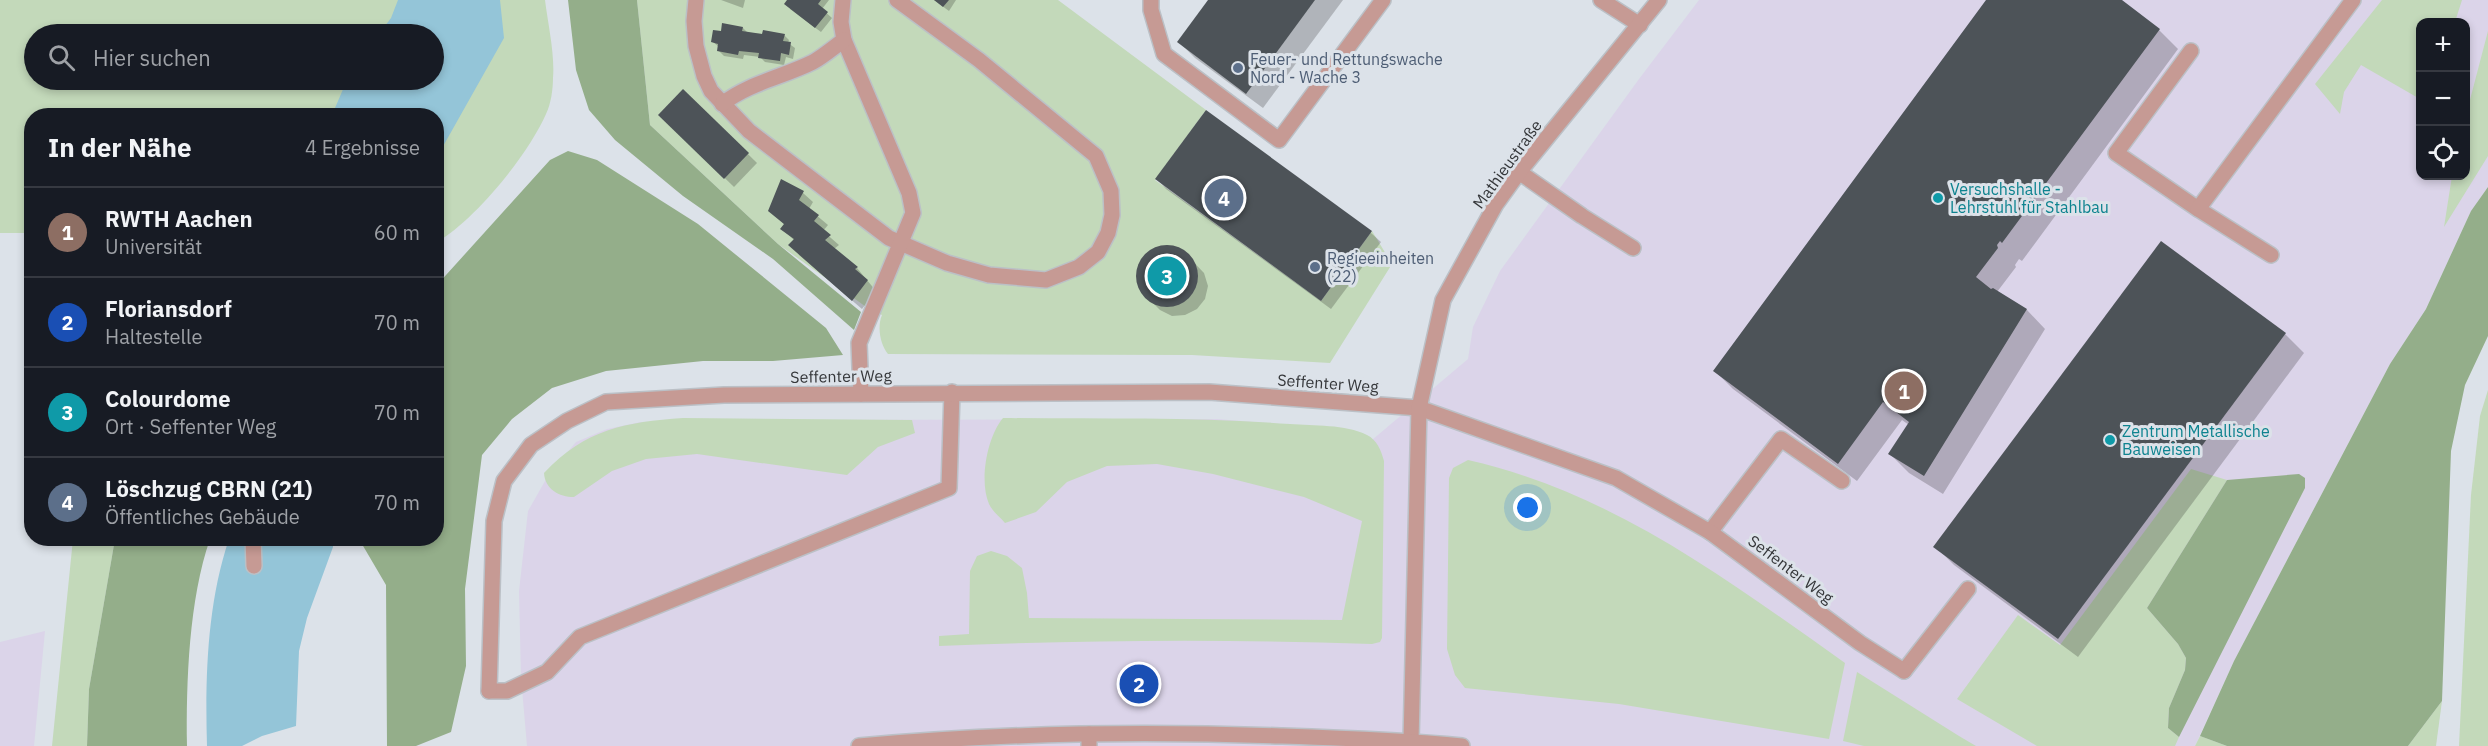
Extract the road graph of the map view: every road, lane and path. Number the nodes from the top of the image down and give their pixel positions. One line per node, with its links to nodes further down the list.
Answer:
1 (696, 0): 12 (street)
2 (843, 0): 10 (street)
3 (897, 0): 15 (street)
4 (1151, 0): 5 (street)
5 (1383, 0)
6 (1601, 0): 9 (street)
7 (1659, 0): 9 (street, Mathieustraße)
8 (2353, 0): 14 (street)
9 (1640, 25): 13 (street, Mathieustraße)
10 (844, 40): 12 (street); 15 (street)
11 (2191, 51): 14 (street)
12 (722, 104): 15 (street)
13 (1519, 172): 16 (street); 20 (street, Mathieustraße)
14 (2198, 209): 17 (street)
15 (901, 244): 19 (street)
16 (1633, 248)
17 (2271, 255)
18 (952, 393): 19 (street, Seffenter Weg); 19 (street, Seffenter Weg); 20 (street, Seffenter Weg)
19 (861, 394)
20 (1419, 408): 22 (street, Seffenter Weg); 27 (street)
21 (1842, 481): 22 (street)
22 (1710, 532): 25 (street, Seffenter Weg)
23 (253, 546): 24 (street)
24 (254, 566)
25 (1968, 590)
26 (1089, 740): 27 (street); 28 (street)
27 (1411, 743): 29 (street)
28 (859, 746)
29 (1462, 746)

